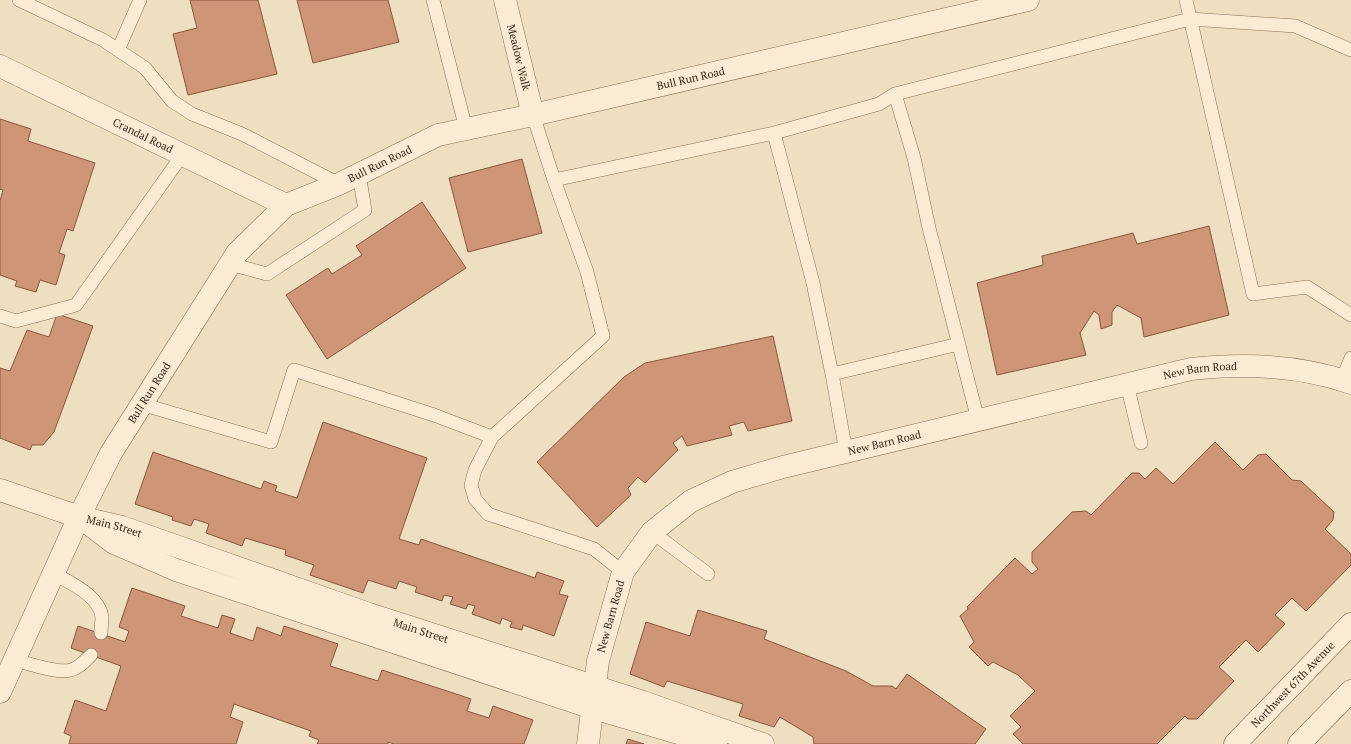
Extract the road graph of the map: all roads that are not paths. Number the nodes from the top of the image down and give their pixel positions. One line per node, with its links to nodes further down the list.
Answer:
1 (19, 0): 8 (lane)
2 (140, 0): 8 (lane)
3 (433, 0): 13 (lane)
4 (505, 0): 12 (street, Meadow Walk)
5 (1186, 0): 7 (lane)
6 (1020, 1): 12 (street, Bull Run Road)
7 (1190, 19): 9 (lane); 11 (lane); 21 (lane)
8 (118, 50): 18 (lane)
9 (1351, 50)
10 (0, 66): 15 (street, Crandal Road)
11 (895, 94): 14 (lane); 23 (lane)
12 (534, 115): 13 (street, Bull Run Road); 17 (lane)
13 (466, 129): 16 (street, Bull Run Road)
14 (774, 133): 17 (lane); 25 (lane)
15 (183, 154): 19 (street, Crandal Road); 22 (lane)
16 (359, 174): 18 (street, Bull Run Road); 20 (lane)
17 (554, 180): 30 (lane)
18 (339, 184): 19 (street, Bull Run Road)
19 (286, 205): 20 (street, Bull Run Road)
20 (230, 264): 28 (street, Bull Run Road)
21 (1351, 315)
22 (0, 316)
23 (959, 344): 25 (lane); 29 (lane)
24 (1351, 358): 26 (lane)
25 (832, 374): 32 (lane)
26 (1347, 381): 27 (street, New Barn Road)
27 (1128, 384): 29 (street, New Barn Road); 31 (lane)
28 (141, 404): 30 (lane); 34 (street, Bull Run Road)
29 (978, 420): 32 (street, New Barn Road)
30 (492, 437): 36 (lane)
31 (1141, 443)
32 (846, 452): 35 (street, New Barn Road)
33 (0, 490): 34 (street, Main Street)
34 (79, 517): 37 (street, Bull Run Road); 43 (street, Main Street); 46 (street, Main Street)
35 (652, 532): 36 (street, New Barn Road); 38 (lane)
36 (623, 572): 43 (street, New Barn Road)
37 (53, 573): 40 (lane); 42 (street, Bull Run Road)
38 (708, 574)
39 (1351, 624): 50 (street, Northwest 67th Avenue)
40 (101, 633)
41 (91, 655): 42 (lane)
42 (15, 660): 45 (street, Bull Run Road)
43 (596, 686): 46 (street, New Barn Road); 49 (street, Main Street)
44 (1351, 690): 51 (street)
45 (0, 692)
46 (593, 708): 47 (street, New Barn Road); 48 (street, Main Street)
47 (588, 744)
48 (716, 744)
49 (762, 744)
50 (1235, 744)
51 (1299, 744)

